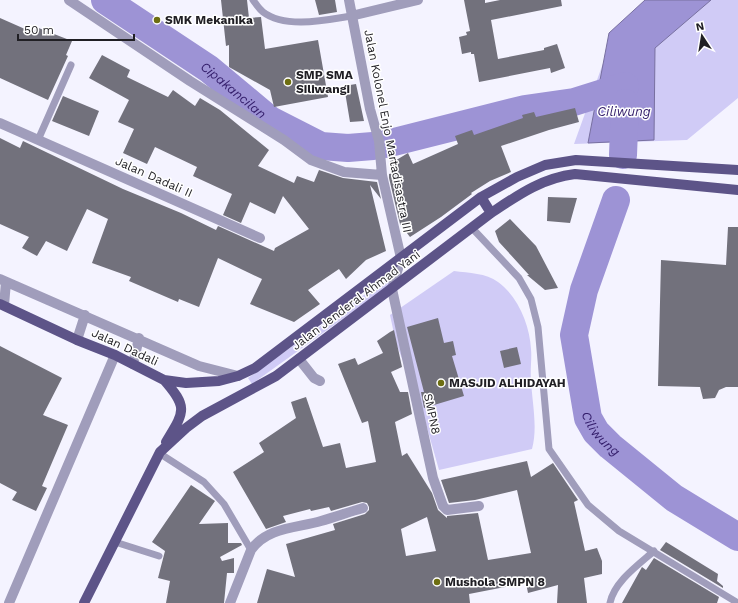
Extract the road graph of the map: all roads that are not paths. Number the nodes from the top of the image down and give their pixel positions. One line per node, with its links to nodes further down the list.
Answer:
1 (68, 0): 10 (street)
2 (253, 0): 5 (lane)
3 (349, 0): 5 (street, Jalan Kolonel Enjo Martadisastra III)
4 (418, 0): 5 (street)
5 (351, 16): 10 (street, Jalan Kolonel Enjo Martadisastra III)
6 (71, 65): 8 (lane)
7 (0, 123): 8 (street, Jalan Dadali II)
8 (38, 140): 15 (street, Jalan Dadali II)
9 (738, 170): 12 (main road, Jalan Jenderal Ahmad Yani)
10 (382, 175): 16 (street, Jalan Kolonel Enjo Martadisastra III)
11 (738, 190): 13 (main road, Jalan Jenderal Ahmad Yani)
12 (481, 197): 13 (main road); 16 (main road, Jalan Jenderal Ahmad Yani)
13 (491, 213): 14 (main road, Jalan Jenderal Ahmad Yani)
14 (472, 228): 18 (main road, Jalan Jenderal Ahmad Yani); 34 (lane)
15 (260, 238)
16 (401, 258): 18 (street, Jalan Kolonel Enjo Martadisastra III); 26 (main road, Jalan Jenderal Ahmad Yani)
17 (3, 280): 19 (street); 20 (street)
18 (392, 289): 24 (main road, Jalan Jenderal Ahmad Yani); 30 (street, SMPN8)
19 (2, 304): 22 (main road, Jalan Dadali)
20 (85, 315): 21 (street); 22 (street)
21 (139, 338): 25 (street); 26 (street)
22 (77, 340): 23 (main road, Jalan Dadali)
23 (115, 354): 25 (main road, Jalan Dadali); 36 (street)
24 (299, 358): 28 (street); 29 (main road, Jalan Jenderal Ahmad Yani)
25 (133, 364): 27 (main road, Jalan Dadali)
26 (242, 375): 27 (main road, Jalan Dadali)
27 (164, 380): 29 (main road)
28 (320, 381)
29 (160, 453): 32 (main road, Jalan Jenderal Ahmad Yani); 33 (lane)
30 (479, 506)
31 (363, 508): 33 (street)
32 (115, 542): 35 (lane); 37 (main road, Jalan Jenderal Ahmad Yani)
33 (250, 550): 38 (street)
34 (654, 551): 39 (lane); 40 (lane)
35 (159, 556)
36 (8, 603)
37 (84, 603)
38 (230, 603)
39 (610, 603)
40 (738, 603)

